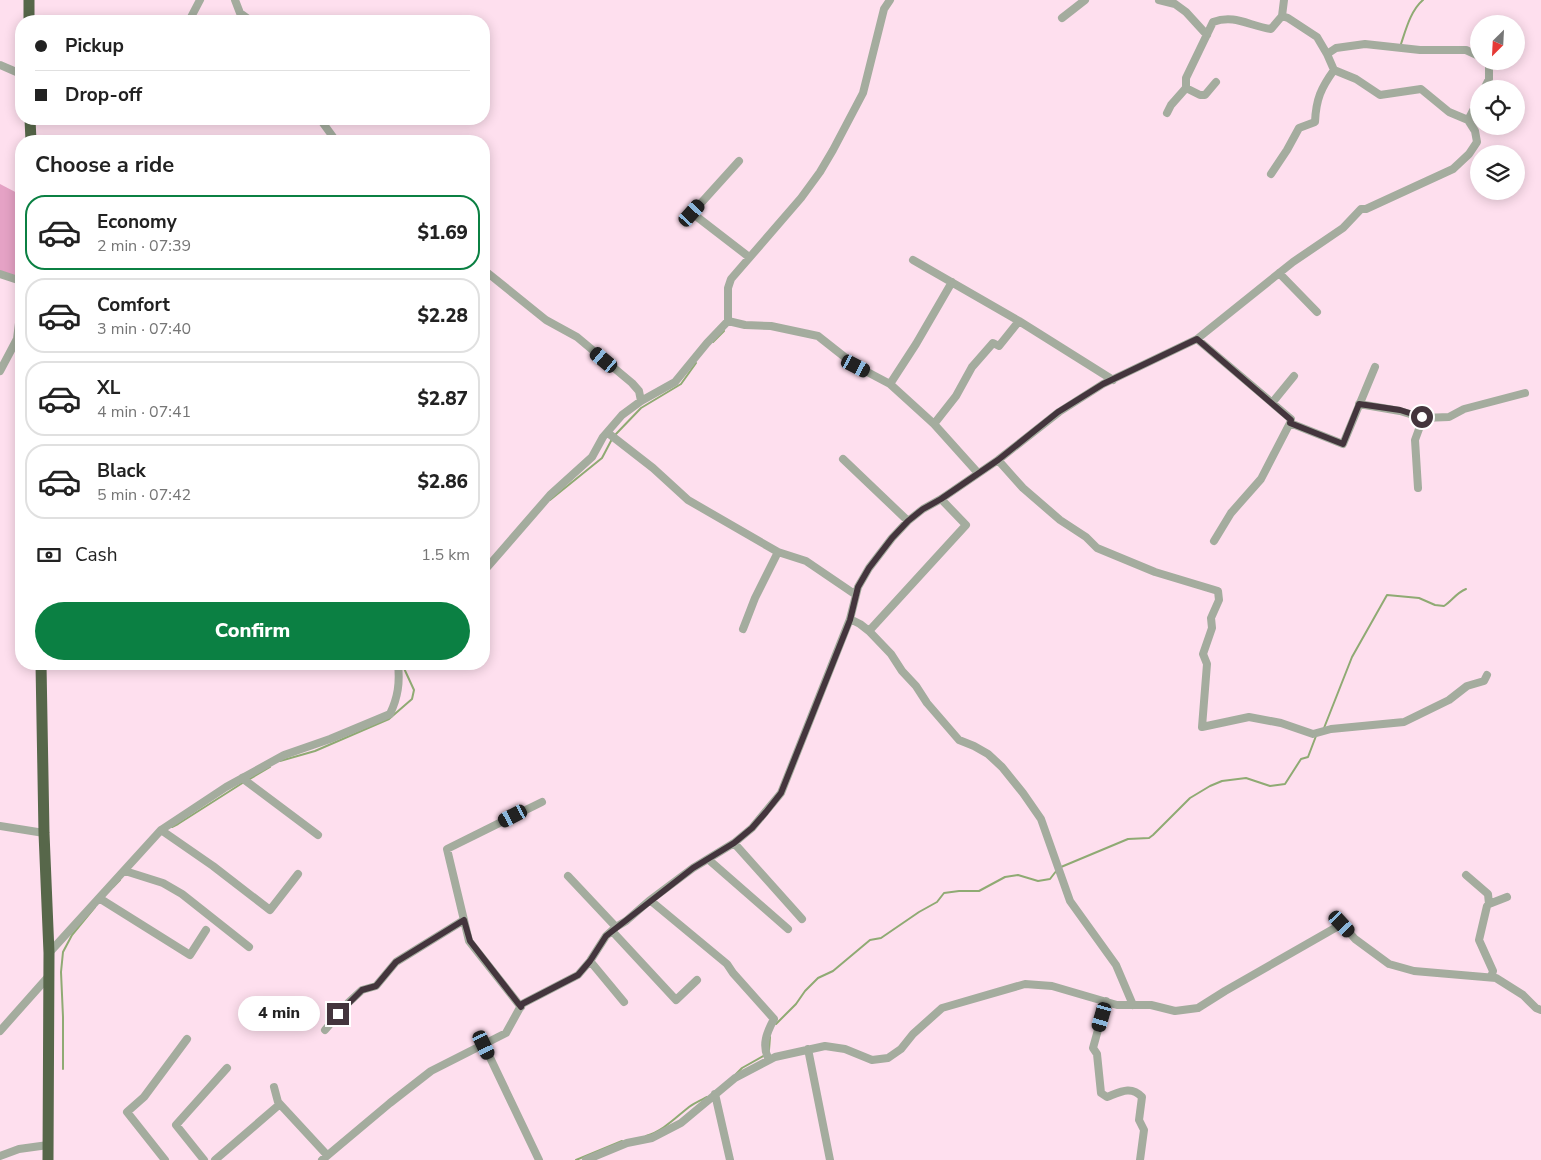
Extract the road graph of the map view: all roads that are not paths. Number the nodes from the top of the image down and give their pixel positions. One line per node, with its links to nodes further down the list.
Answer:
1 (28, 0): 8 (highway)
2 (200, 0): 9 (street)
3 (235, 0): 10 (street)
4 (890, 0): 26 (street)
5 (1086, 0): 12 (street)
6 (1159, 0): 13 (street)
7 (1284, 0): 11 (street)
8 (29, 15)
9 (192, 15)
10 (243, 15)
11 (1282, 16): 13 (street); 15 (street)
12 (1062, 18)
13 (1206, 35): 20 (street)
14 (1470, 52): 15 (street)
15 (1327, 54): 17 (street)
16 (0, 65): 18 (street)
17 (1334, 70): 23 (street); 25 (street)
18 (15, 71)
19 (1216, 82): 20 (street)
20 (1186, 88): 21 (street)
21 (1167, 113)
22 (1470, 116): 23 (street)
23 (1468, 120): 28 (street)
24 (739, 162): 26 (street)
25 (1271, 174)
26 (749, 257): 35 (street)
27 (913, 260): 32 (street)
28 (1279, 273): 33 (street); 36 (street)
29 (0, 274): 31 (street)
30 (490, 275): 45 (street)
31 (15, 279)
32 (952, 282): 34 (street); 43 (street)
33 (1317, 312)
34 (1019, 321): 42 (street); 50 (street)
35 (728, 322): 43 (street); 45 (street)
36 (1197, 339): 42 (street); 46 (street)
37 (15, 342): 38 (street)
38 (2, 362): 40 (street)
39 (1375, 367): 47 (street)
40 (0, 371)
41 (1294, 376): 46 (street)
42 (1113, 380): 53 (street)
43 (890, 384): 50 (street)
44 (1525, 394): 48 (street)
45 (641, 401): 51 (street)
46 (1272, 403): 49 (street)
47 (1359, 404): 48 (street); 49 (street)
48 (1423, 418): 55 (street)
49 (1290, 423): 58 (street)
50 (934, 424): 54 (street)
51 (608, 433): 59 (street); 60 (street)
52 (844, 459): 57 (street)
53 (998, 460): 54 (street); 67 (street)
54 (978, 473): 56 (street)
55 (1418, 488)
56 (941, 499): 57 (street); 64 (street)
57 (908, 521): 61 (street)
58 (1214, 541)
59 (778, 552): 61 (street); 63 (street)
60 (490, 564)
61 (856, 595): 62 (street)
62 (850, 620): 64 (street); 74 (street)
63 (743, 629)
64 (869, 631): 97 (street)
65 (41, 670): 72 (highway)
66 (399, 670): 68 (street)
67 (1487, 675)
68 (242, 778): 71 (street); 73 (street)
69 (542, 802): 85 (street)
70 (0, 826): 72 (street)
71 (161, 830): 76 (street); 77 (street)
72 (44, 833): 90 (highway)
73 (318, 836)
74 (734, 843): 75 (street); 84 (street)
75 (709, 860): 82 (street); 87 (street)
76 (125, 871): 81 (street); 89 (street)
77 (298, 874)
78 (1466, 875): 83 (street)
79 (568, 876): 86 (street)
80 (1507, 897): 83 (street)
81 (99, 898): 88 (street); 90 (street)
82 (651, 900): 86 (street); 105 (street)
83 (1489, 904): 93 (street)
84 (802, 919)
85 (464, 920): 98 (street); 100 (street)
86 (614, 929): 91 (street); 94 (street)
87 (788, 929)
88 (206, 930)
89 (249, 947)
90 (49, 953): 92 (highway)
91 (590, 961): 96 (street); 98 (street)
92 (48, 977): 101 (street); 110 (highway)
93 (1491, 977): 97 (street); 99 (street)
94 (697, 980)
95 (1106, 1001): 97 (street); 104 (street); 121 (street)
96 (624, 1002)
97 (1133, 1005)
98 (521, 1007): 103 (street)
99 (1541, 1010)
100 (325, 1030)
101 (0, 1031)
102 (186, 1039): 114 (street)
103 (484, 1045): 112 (street); 117 (street)
104 (808, 1049): 105 (street); 120 (street)
105 (768, 1060): 108 (street)
106 (227, 1068): 115 (street)
107 (274, 1087): 109 (street)
108 (715, 1094): 118 (street); 119 (street)
109 (280, 1104): 112 (street); 116 (street)
110 (48, 1145): 111 (street); 113 (highway)
111 (0, 1156)
112 (325, 1158)
113 (48, 1160)
114 (165, 1160)
115 (204, 1160)
116 (215, 1160)
117 (539, 1160)
118 (586, 1160)
119 (730, 1160)
120 (830, 1160)
121 (1140, 1160)

